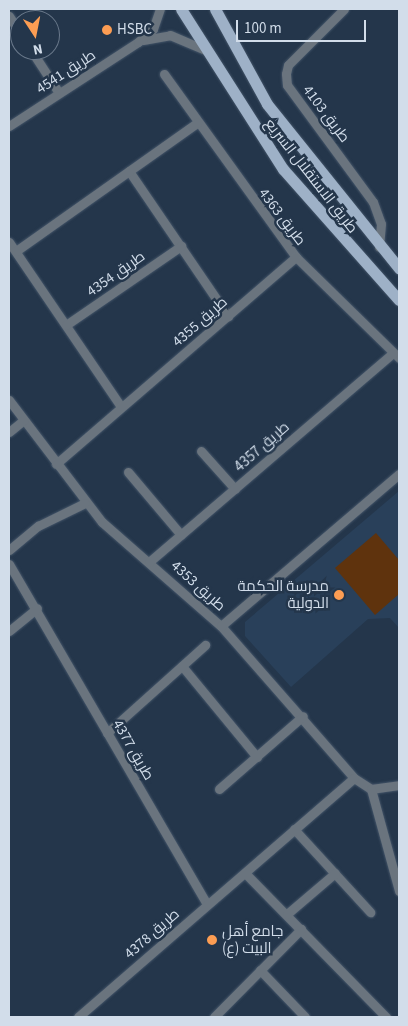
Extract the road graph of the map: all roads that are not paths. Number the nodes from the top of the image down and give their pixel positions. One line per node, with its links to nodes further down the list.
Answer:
1 (160, 9): 5 (street)
2 (181, 9): 6 (main road, طريق الاستقلال السريع)
3 (215, 9): 15 (main road, طريق الاستقلال السريع)
4 (344, 9): 15 (street, طريق 4103)
5 (138, 42): 6 (street); 9 (street, طريق 4541)
6 (205, 50): 19 (main road, طريق الاستقلال السريع)
7 (37, 60): 9 (street)
8 (164, 74): 10 (street, طريق 4363)
9 (59, 94): 11 (street, طريق 4541)
10 (197, 123): 12 (street); 17 (street, طريق 4363)
11 (9, 126)
12 (129, 171): 14 (street); 16 (street)
13 (9, 242): 16 (street)
14 (181, 246): 20 (street); 21 (street, طريق 4354)
15 (379, 248): 18 (main road, طريق الاستقلال السريع)
16 (16, 252): 21 (street)
17 (296, 257): 20 (street, طريق 4355); 22 (street, طريق 4363)
18 (399, 268)
19 (399, 300)
20 (228, 316): 24 (street, طريق 4355)
21 (66, 325): 24 (street)
22 (396, 355): 31 (street, طريق 4357)
23 (9, 400): 25 (street, طريق 4353)
24 (121, 407): 28 (street, طريق 4355)
25 (24, 420): 26 (street); 28 (street, طريق 4353)
26 (9, 432)
27 (201, 451): 31 (street)
28 (56, 464): 32 (street, طريق 4353)
29 (128, 472): 33 (street)
30 (399, 474): 38 (street)
31 (235, 489): 33 (street, طريق 4357)
32 (85, 503): 34 (street); 35 (street, طريق 4353)
33 (181, 535): 35 (street, طريق 4357)
34 (9, 550)
35 (149, 562): 38 (street, طريق 4353)
36 (9, 564): 37 (street, طريق 4377)
37 (37, 608): 39 (street); 43 (street, طريق 4377)
38 (221, 626): 42 (street, طريق 4353)
39 (9, 630)
40 (205, 645): 41 (street)
41 (182, 666): 43 (street); 44 (street)
42 (303, 716): 44 (street); 45 (street, طريق 4353)
43 (107, 733): 53 (street, طريق 4377)
44 (257, 757): 47 (street)
45 (354, 778): 48 (street, طريق 4353); 49 (street, طريق 4378)
46 (399, 785): 48 (street)
47 (219, 789)
48 (371, 789): 52 (street)
49 (294, 829): 50 (street, طريق 4378); 51 (street)
50 (245, 873): 53 (street, طريق 4378); 55 (street)
51 (335, 873): 54 (street); 55 (street)
52 (399, 891)
53 (207, 904): 58 (street, طريق 4378)
54 (370, 912)
55 (287, 914): 56 (street)
56 (301, 928): 57 (street); 61 (street)
57 (260, 970): 59 (street); 60 (street)
58 (78, 1017)
59 (214, 1017)
60 (305, 1017)
61 (386, 1017)

